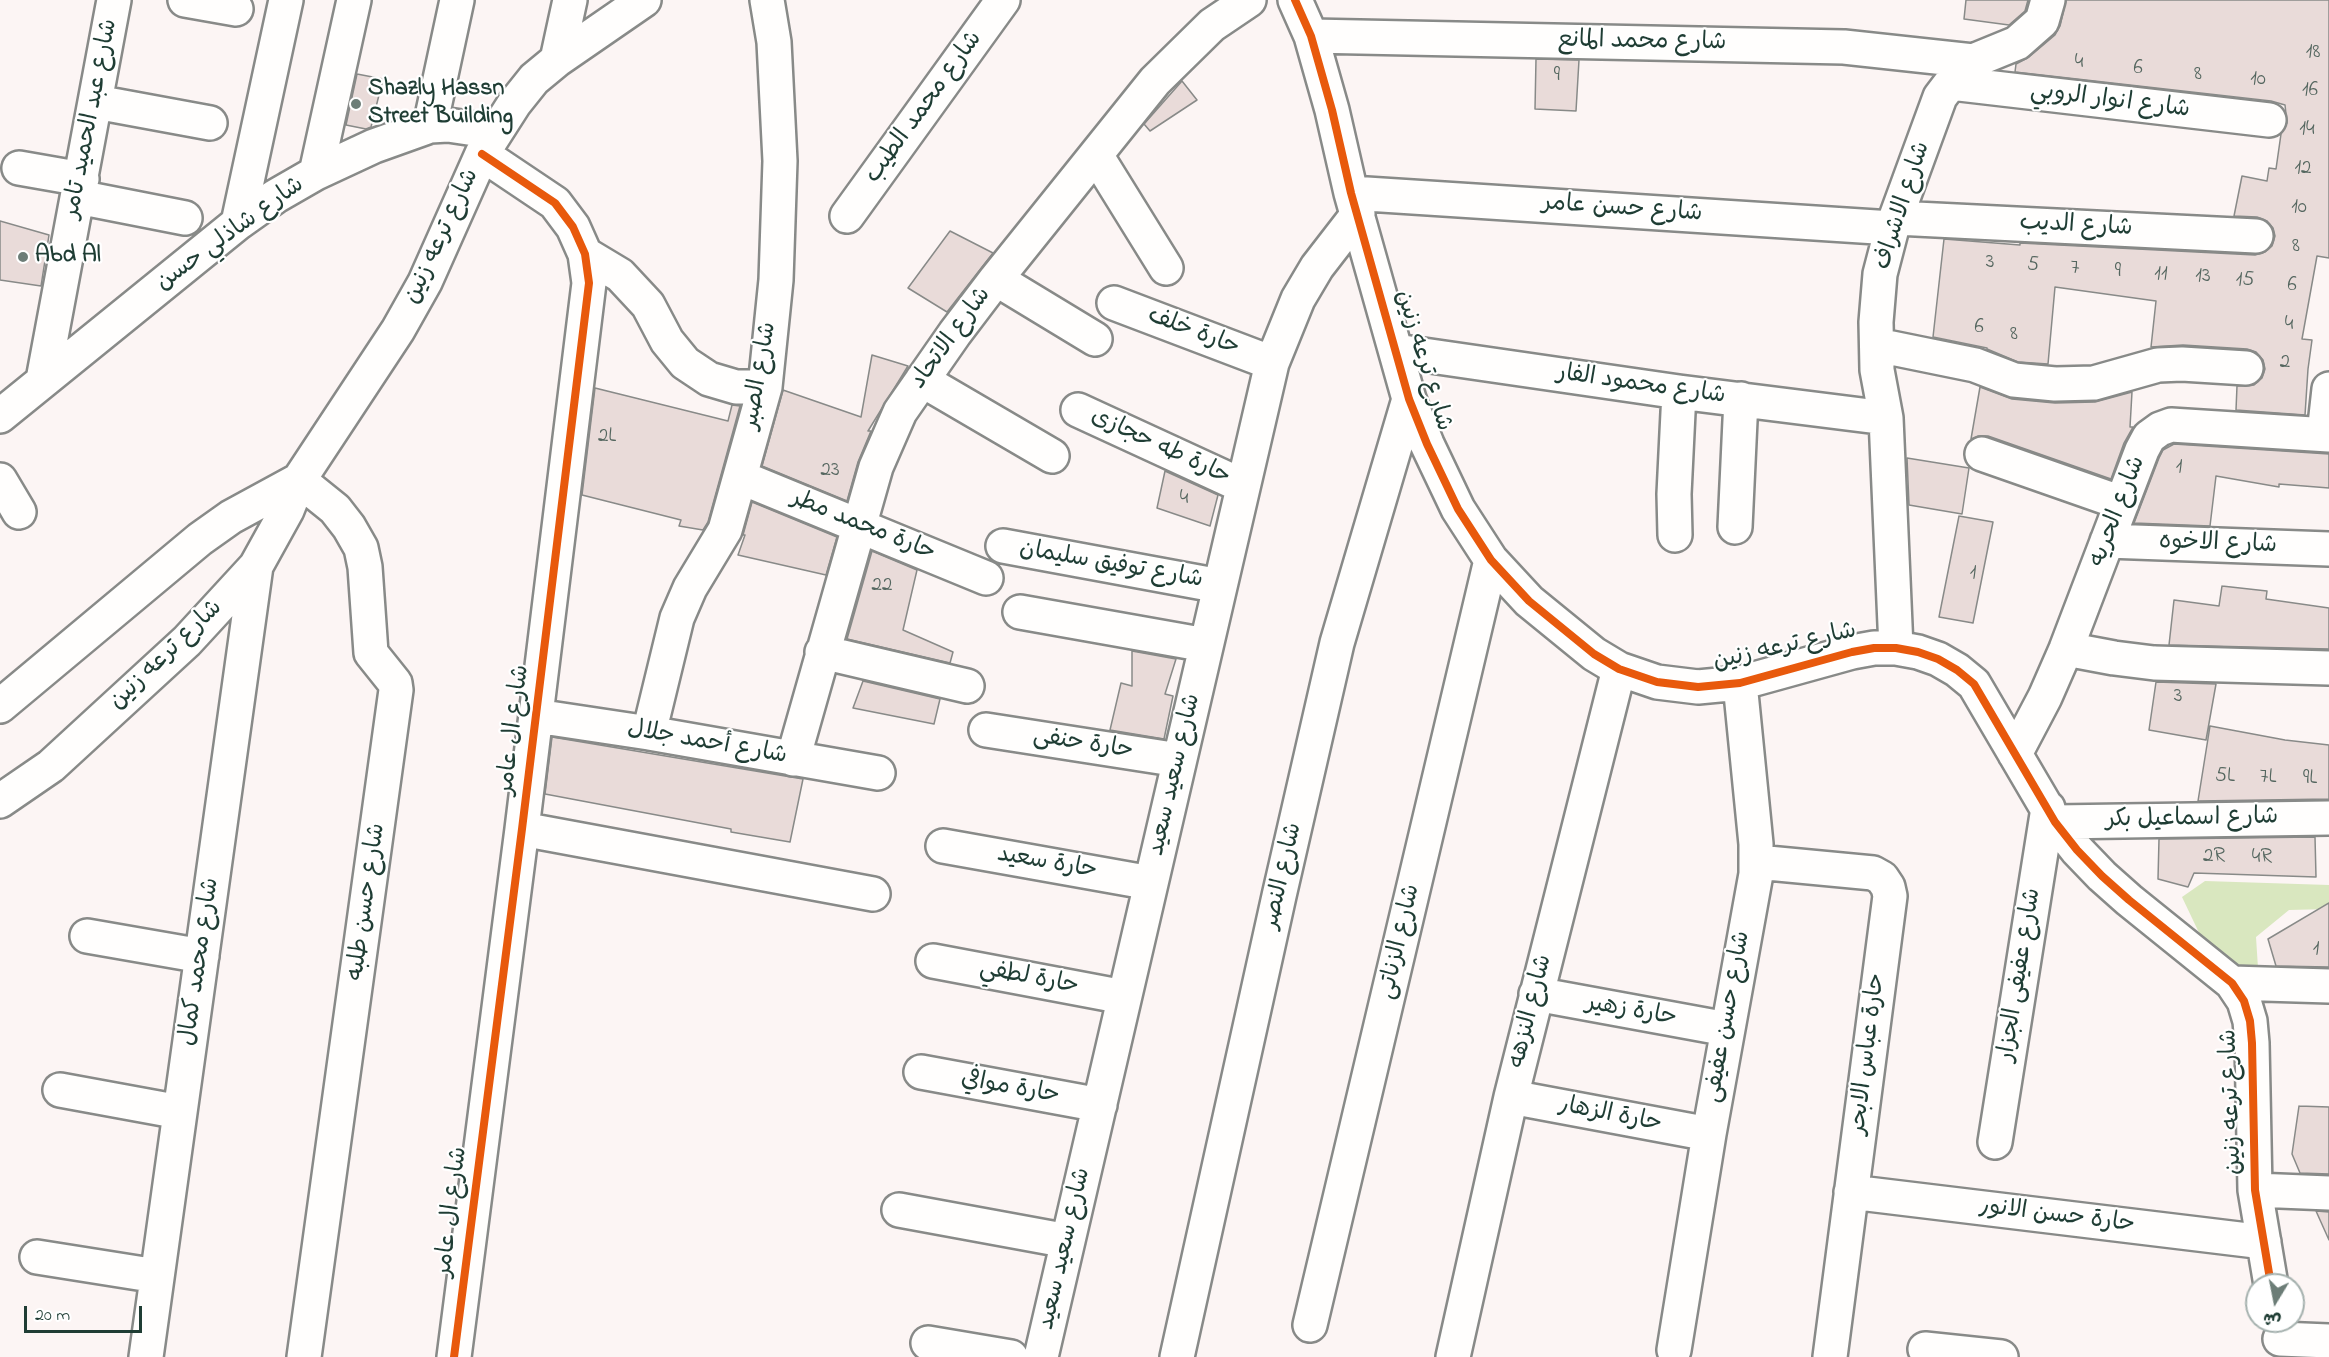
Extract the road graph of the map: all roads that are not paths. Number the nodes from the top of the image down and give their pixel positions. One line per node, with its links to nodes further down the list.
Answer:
1 (114, 0): 17 (street, شارع عبد الحميد تامر)
2 (185, 0): 13 (street)
3 (286, 0): 29 (street)
4 (354, 0): 24 (street)
5 (457, 0): 20 (street)
6 (570, 0): 15 (street)
7 (644, 0): 15 (street, شارع ترعه زنين)
8 (767, 0): 43 (street, شارع الصبر)
9 (1004, 0): 27 (street, شارع محمد الطيب)
10 (1249, 0): 22 (street, شارع الاتحاد)
11 (1295, 0): 14 (street, شارع ترعه زنين)
12 (2048, 0): 16 (street)
13 (236, 9)
14 (1311, 36): 16 (street, شارع محمد المانع); 26 (street, شارع ترعه زنين)
15 (557, 60): 21 (street, شارع ترعه زنين)
16 (1962, 72): 18 (street, شارع انوار الروبي); 30 (street, شارع الاشراف)
17 (96, 102): 19 (street); 25 (street, شارع عبد الحميد تامر)
18 (2269, 120)
19 (210, 123)
20 (430, 126): 21 (street, شارع شاذلي حسن); 24 (street, شارع شاذلي حسن)
21 (489, 143): 32 (street, شارع ال عامر); 56 (street, شارع ترعه زنين)
22 (1096, 155): 33 (street); 34 (street, شارع الاتحاد)
23 (6, 164): 25 (street)
24 (316, 173): 29 (street, شارع شاذلي حسن)
25 (80, 188): 28 (street); 41 (street, شارع عبد الحميد تامر)
26 (1354, 203): 30 (street, شارع حسن عامر); 38 (street, شارع ترعه زنين); 39 (street, شارع سعيد سعيد)
27 (847, 216)
28 (185, 218)
29 (238, 223): 41 (street, شارع شاذلي حسن)
30 (1894, 223): 31 (street, شارع الديب); 37 (street, شارع الاشراف)
31 (2256, 236)
32 (585, 254): 43 (street); 80 (street, شارع ال عامر)
33 (1166, 268)
34 (996, 279): 36 (street); 42 (street, شارع الاتحاد)
35 (1114, 303): 39 (street, حارة خلف)
36 (1095, 339)
37 (1877, 345): 40 (street); 50 (street, شارع الاشراف)
38 (1396, 351): 45 (street, شارع محمود الفار); 46 (street, شارع ترعه زنين)
39 (1272, 363): 57 (street, شارع سعيد سعيد)
40 (2246, 369)
41 (43, 380): 49 (street, شارع شاذلي حسن)
42 (922, 380): 53 (street); 60 (street, شارع الاتحاد)
43 (765, 387): 54 (street, شارع الصبر)
44 (2329, 389): 51 (street)
45 (1679, 392): 47 (street, شارع محمود الفار); 62 (street)
46 (1409, 399): 66 (street, شارع ترعه زنين); 130 (street, شارع النصر)
47 (1741, 399): 50 (street, شارع محمود الفار); 61 (street)
48 (1078, 410): 57 (street, حارة طه حجازى)
49 (0, 416)
50 (1886, 418): 72 (street, شارع الاشراف)
51 (2327, 435): 58 (street, شارع الحريه)
52 (1982, 454): 58 (street)
53 (1053, 456)
54 (740, 477): 60 (street, حارة محمد مطر); 82 (street, شارع الصبر)
55 (0, 480): 59 (street)
56 (298, 480): 67 (street, شارع ترعه زنين); 79 (street, شارع ترعه زنين); 126 (street, شارع حسن طلبه)
57 (1243, 486): 69 (street, شارع سعيد سعيد)
58 (2122, 503): 63 (street, شارع الحريه)
59 (19, 512)
60 (858, 525): 68 (street, حارة محمد مطر); 74 (street, شارع الاتحاد)
61 (1735, 527)
62 (1675, 535)
63 (2107, 541): 65 (street, شارع الاخوه); 73 (street, شارع الحريه)
64 (1003, 546): 69 (street, شارع توفيق سليمان)
65 (2329, 549)
66 (1491, 560): 75 (street, شارع ترعه زنين); 119 (street, شارع الزناتى)
67 (256, 566): 87 (street, شارع ترعه زنين); 96 (street, شارع محمد كمال)
68 (986, 578)
69 (1220, 586): 71 (street, شارع سعيد سعيد)
70 (1020, 612): 71 (street)
71 (1206, 645): 85 (street, شارع سعيد سعيد)
72 (1896, 648): 77 (street, شارع ترعه زنين); 83 (street, شارع ترعه زنين)
73 (2067, 648): 76 (street); 83 (street, شارع الحريه)
74 (822, 652): 78 (street); 84 (street, شارع الاتحاد)
75 (1619, 669): 77 (street, شارع ترعه زنين); 100 (street, شارع النزهه)
76 (2329, 669)
77 (1740, 683): 92 (street, شارع حسن عفيفى)
78 (967, 686)
79 (0, 706)
80 (536, 716): 82 (street, شارع أحمد جلال); 90 (street, شارع ال عامر)
81 (986, 730): 85 (street, حارة حنفى)
82 (649, 733): 84 (street, شارع أحمد جلال)
83 (2015, 754): 88 (street, شارع ترعه زنين)
84 (793, 759): 86 (street, شارع أحمد جلال)
85 (1179, 760): 93 (street, شارع سعيد سعيد)
86 (878, 773)
87 (0, 801)
88 (2051, 815): 89 (street, شارع اسماعيل بكر); 98 (street, شارع ترعه زنين); 109 (street, شارع عفيفى الجزار)
89 (2329, 819)
90 (522, 829): 94 (street); 127 (street, شارع ال عامر)
91 (943, 846): 93 (street, حارة سعيد)
92 (1757, 862): 102 (street, شارع حسن عفيفى); 111 (street, حارة عباس الابحر)
93 (1151, 883): 101 (street, شارع سعيد سعيد)
94 (873, 894)
95 (87, 936): 96 (street)
96 (202, 956): 107 (street, شارع محمد كمال)
97 (933, 961): 101 (street, حارة لطفي)
98 (2232, 983): 99 (street); 110 (street, شارع ترعه زنين)
99 (2329, 986)
100 (1536, 994): 102 (street, حارة زهير); 105 (street, شارع النزهه)
101 (1124, 997): 106 (street, شارع سعيد سعيد)
102 (1727, 1029): 108 (street, شارع حسن عفيفى)
103 (921, 1072): 106 (street, حارة موافي)
104 (60, 1090): 107 (street)
105 (1511, 1097): 108 (street, حارة الزهار); 131 (street, شارع النزهه)
106 (1100, 1105): 114 (street, شارع سعيد سعيد)
107 (180, 1112): 118 (street, شارع محمد كمال)
108 (1709, 1134): 124 (street, شارع حسن عفيفى)
109 (1995, 1142)
110 (2255, 1191): 112 (street); 115 (street, شارع ترعه زنين)
111 (1851, 1192): 115 (street, حارة حسن الانور); 132 (street, حارة عباس الابحر)
112 (2329, 1193)
113 (899, 1210): 114 (street)
114 (1068, 1241): 129 (street, شارع سعيد سعيد)
115 (2264, 1242): 117 (street, شارع ترعه زنين)
116 (37, 1257): 118 (street)
117 (2269, 1273)
118 (157, 1276): 125 (street, شارع محمد كمال)
119 (1310, 1325)
120 (2281, 1339): 121 (street)
121 (2329, 1341)
122 (928, 1343): 128 (street)
123 (1925, 1349): 133 (street)
124 (1674, 1350)
125 (146, 1357)
126 (304, 1357)
127 (454, 1357)
128 (1011, 1357)
129 (1041, 1357)
130 (1177, 1357)
131 (1453, 1357)
132 (1830, 1357)
133 (2001, 1357)

